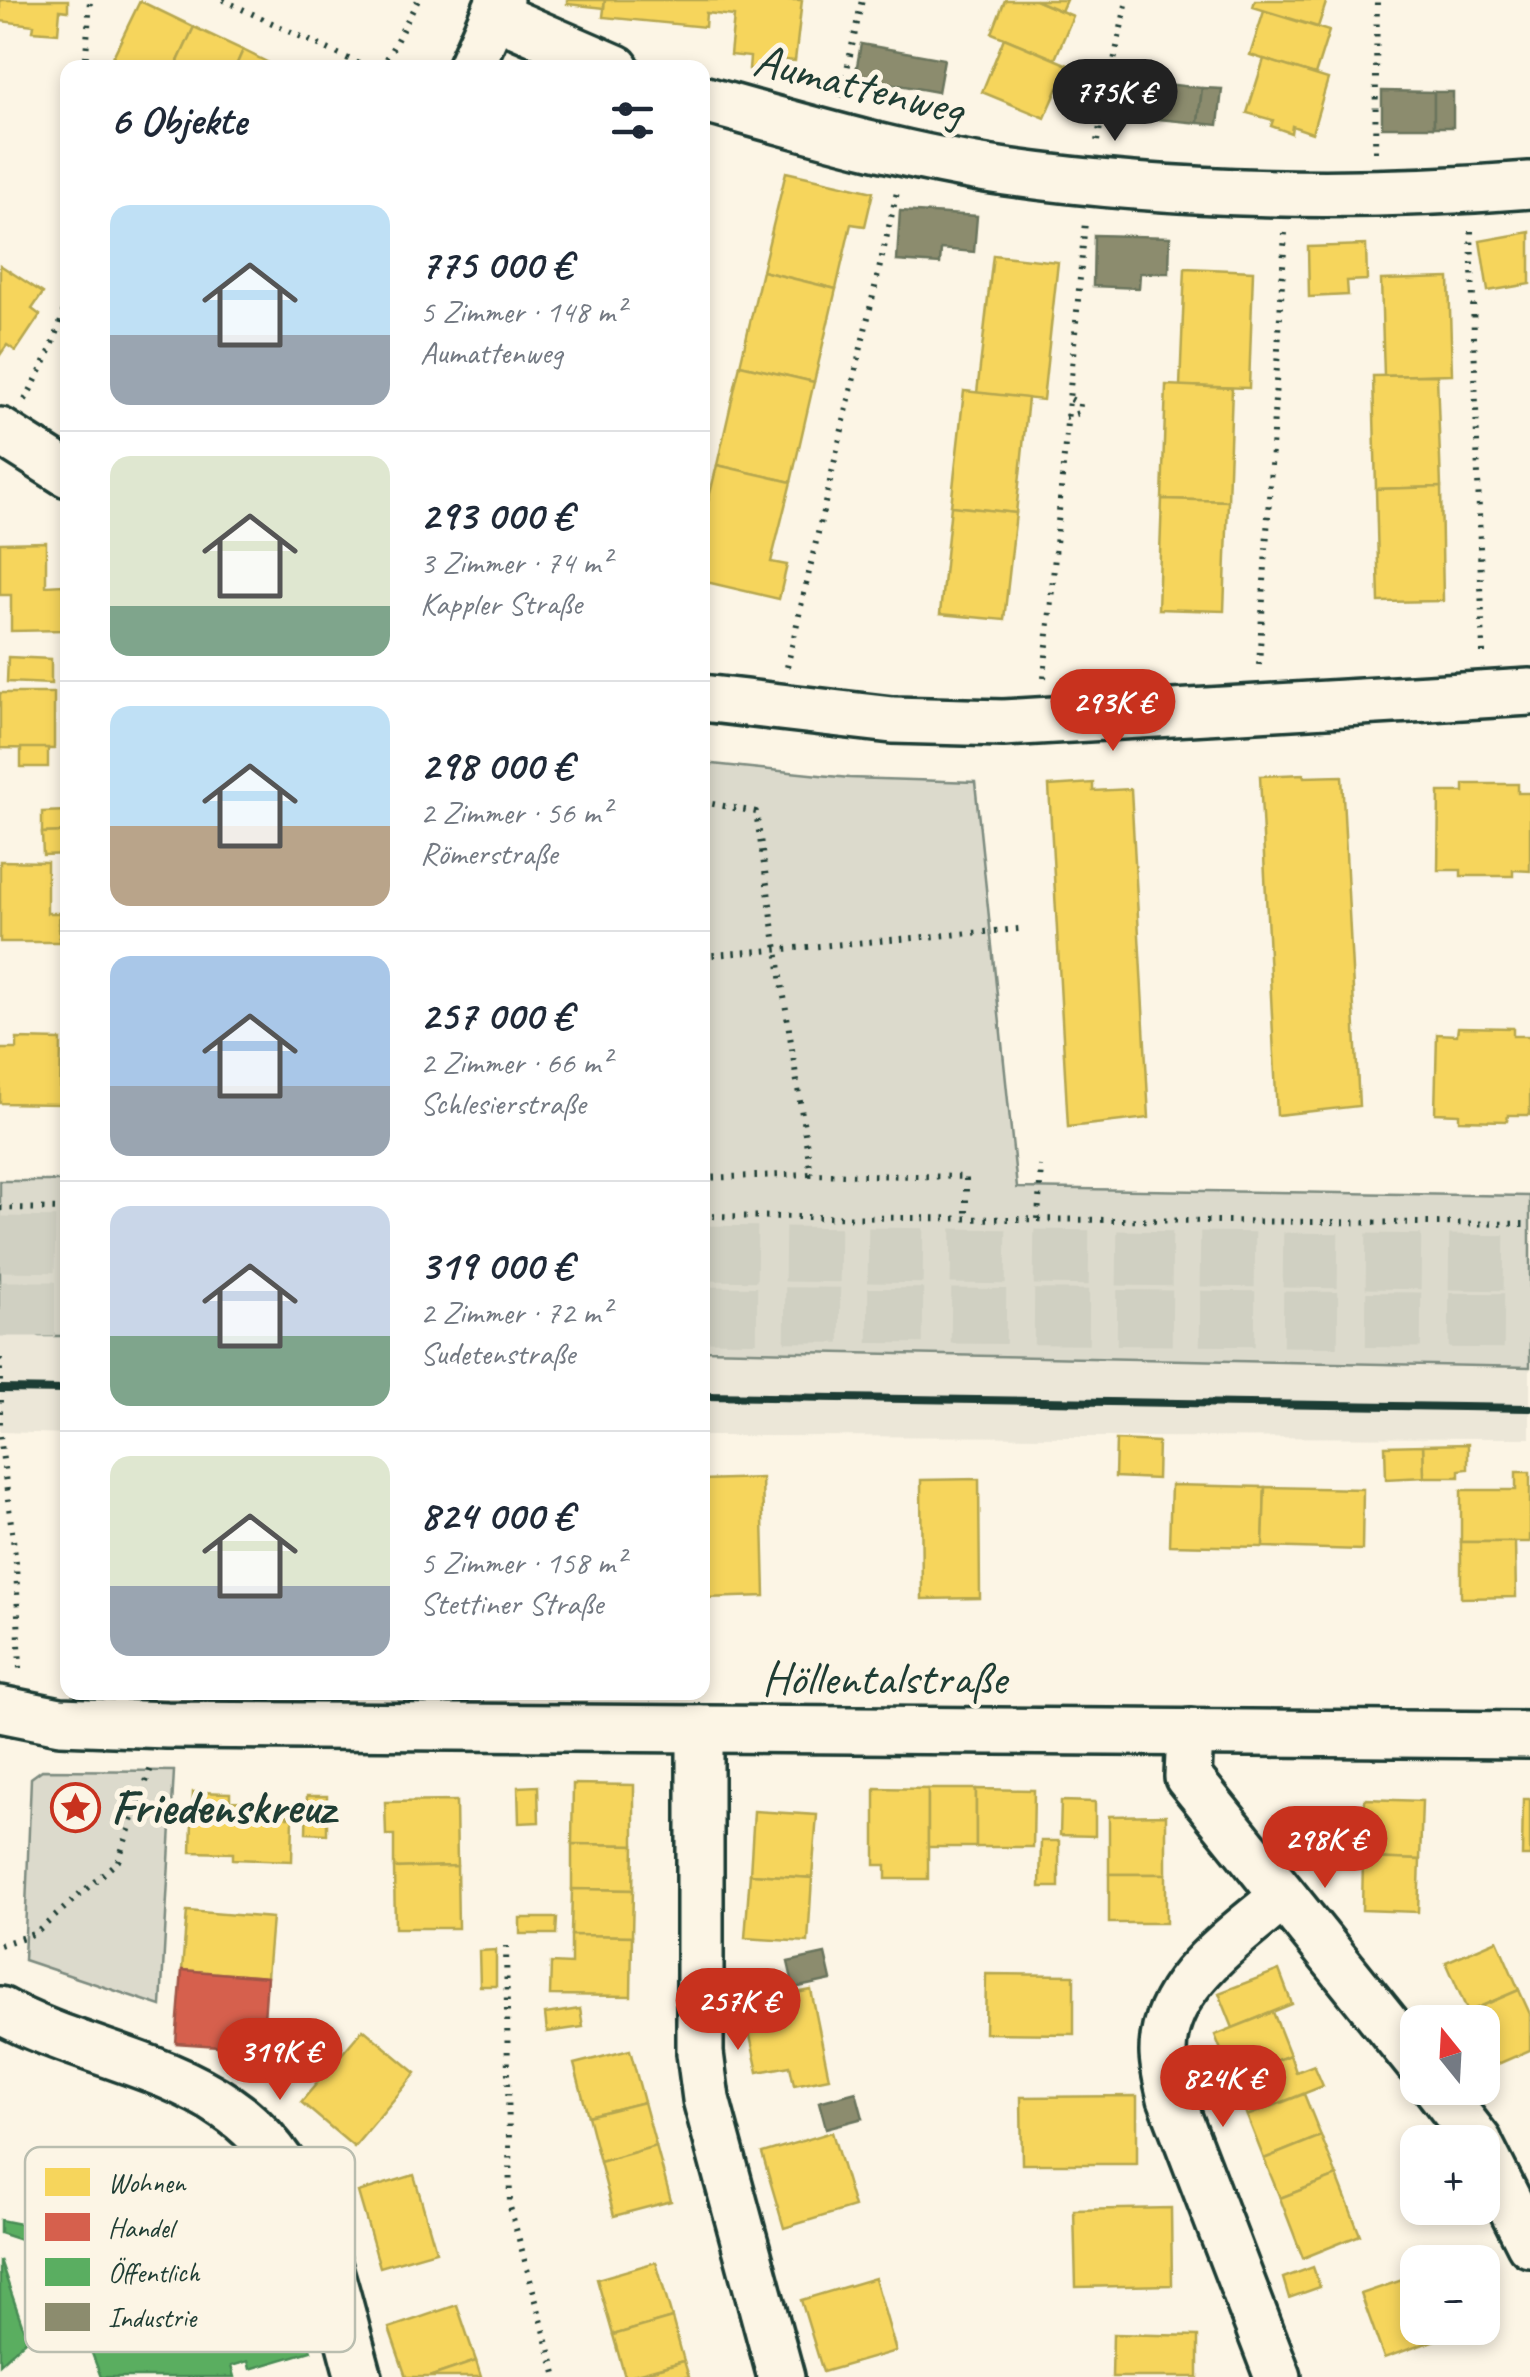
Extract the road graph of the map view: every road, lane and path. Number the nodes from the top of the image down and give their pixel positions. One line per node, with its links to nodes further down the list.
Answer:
1 (90, 0): 8 (path)
2 (223, 0): 9 (path)
3 (418, 0): 10 (path)
4 (862, 0): 14 (path)
5 (1127, 0): 16 (path)
6 (1378, 0): 20 (path)
7 (497, 8): 11 (street); 12 (street)
8 (86, 60)
9 (351, 60)
10 (386, 60)
11 (474, 60)
12 (600, 60)
13 (710, 101): 14 (street, Aumattenweg)
14 (833, 136): 15 (street, Aumattenweg)
15 (906, 152): 16 (street, Aumattenweg); 27 (path)
16 (1089, 180): 19 (street, Aumattenweg); 22 (path)
17 (1530, 184): 18 (street, Aumattenweg)
18 (1470, 190): 20 (street, Aumattenweg); 26 (path)
19 (1287, 192): 20 (street, Aumattenweg); 28 (path)
20 (1374, 193)
21 (60, 322): 24 (path)
22 (1067, 398): 23 (path); 23 (path)
23 (1065, 417): 29 (path)
24 (3, 432): 25 (street)
25 (60, 469)
26 (1480, 621)
27 (794, 625)
28 (1260, 641)
29 (1044, 683)
30 (1530, 692): 31 (street)
31 (710, 699)
32 (710, 803): 34 (path)
33 (1019, 929): 34 (path)
34 (777, 950): 35 (path); 37 (path)
35 (710, 955)
36 (1041, 1166): 43 (path)
37 (810, 1174): 38 (path); 42 (path)
38 (710, 1178)
39 (0, 1208): 40 (path)
40 (60, 1209)
41 (710, 1216): 42 (path)
42 (966, 1219): 43 (path)
43 (1038, 1219): 44 (path)
44 (1530, 1224)
45 (0, 1358): 46 (path)
46 (0, 1428)
47 (0, 1436): 49 (path)
48 (0, 1708): 49 (street, Höllentalstraße)
49 (60, 1721): 50 (street, Höllentalstraße)
50 (167, 1725): 51 (street, Höllentalstraße); 55 (path)
51 (700, 1730): 52 (street, Höllentalstraße); 67 (street)
52 (1190, 1732): 53 (street, Höllentalstraße); 54 (street)
53 (1530, 1735)
54 (1282, 1897): 58 (street); 68 (street)
55 (0, 1945)
56 (506, 1946): 66 (path)
57 (0, 2010): 61 (street)
58 (1400, 2042)
59 (1450, 2105): 60 (street)
60 (1465, 2125)
61 (268, 2147)
62 (1500, 2184): 63 (street)
63 (1530, 2244)
64 (352, 2352): 65 (street)
65 (359, 2377)
66 (557, 2377)
67 (782, 2377)
68 (1278, 2377)

